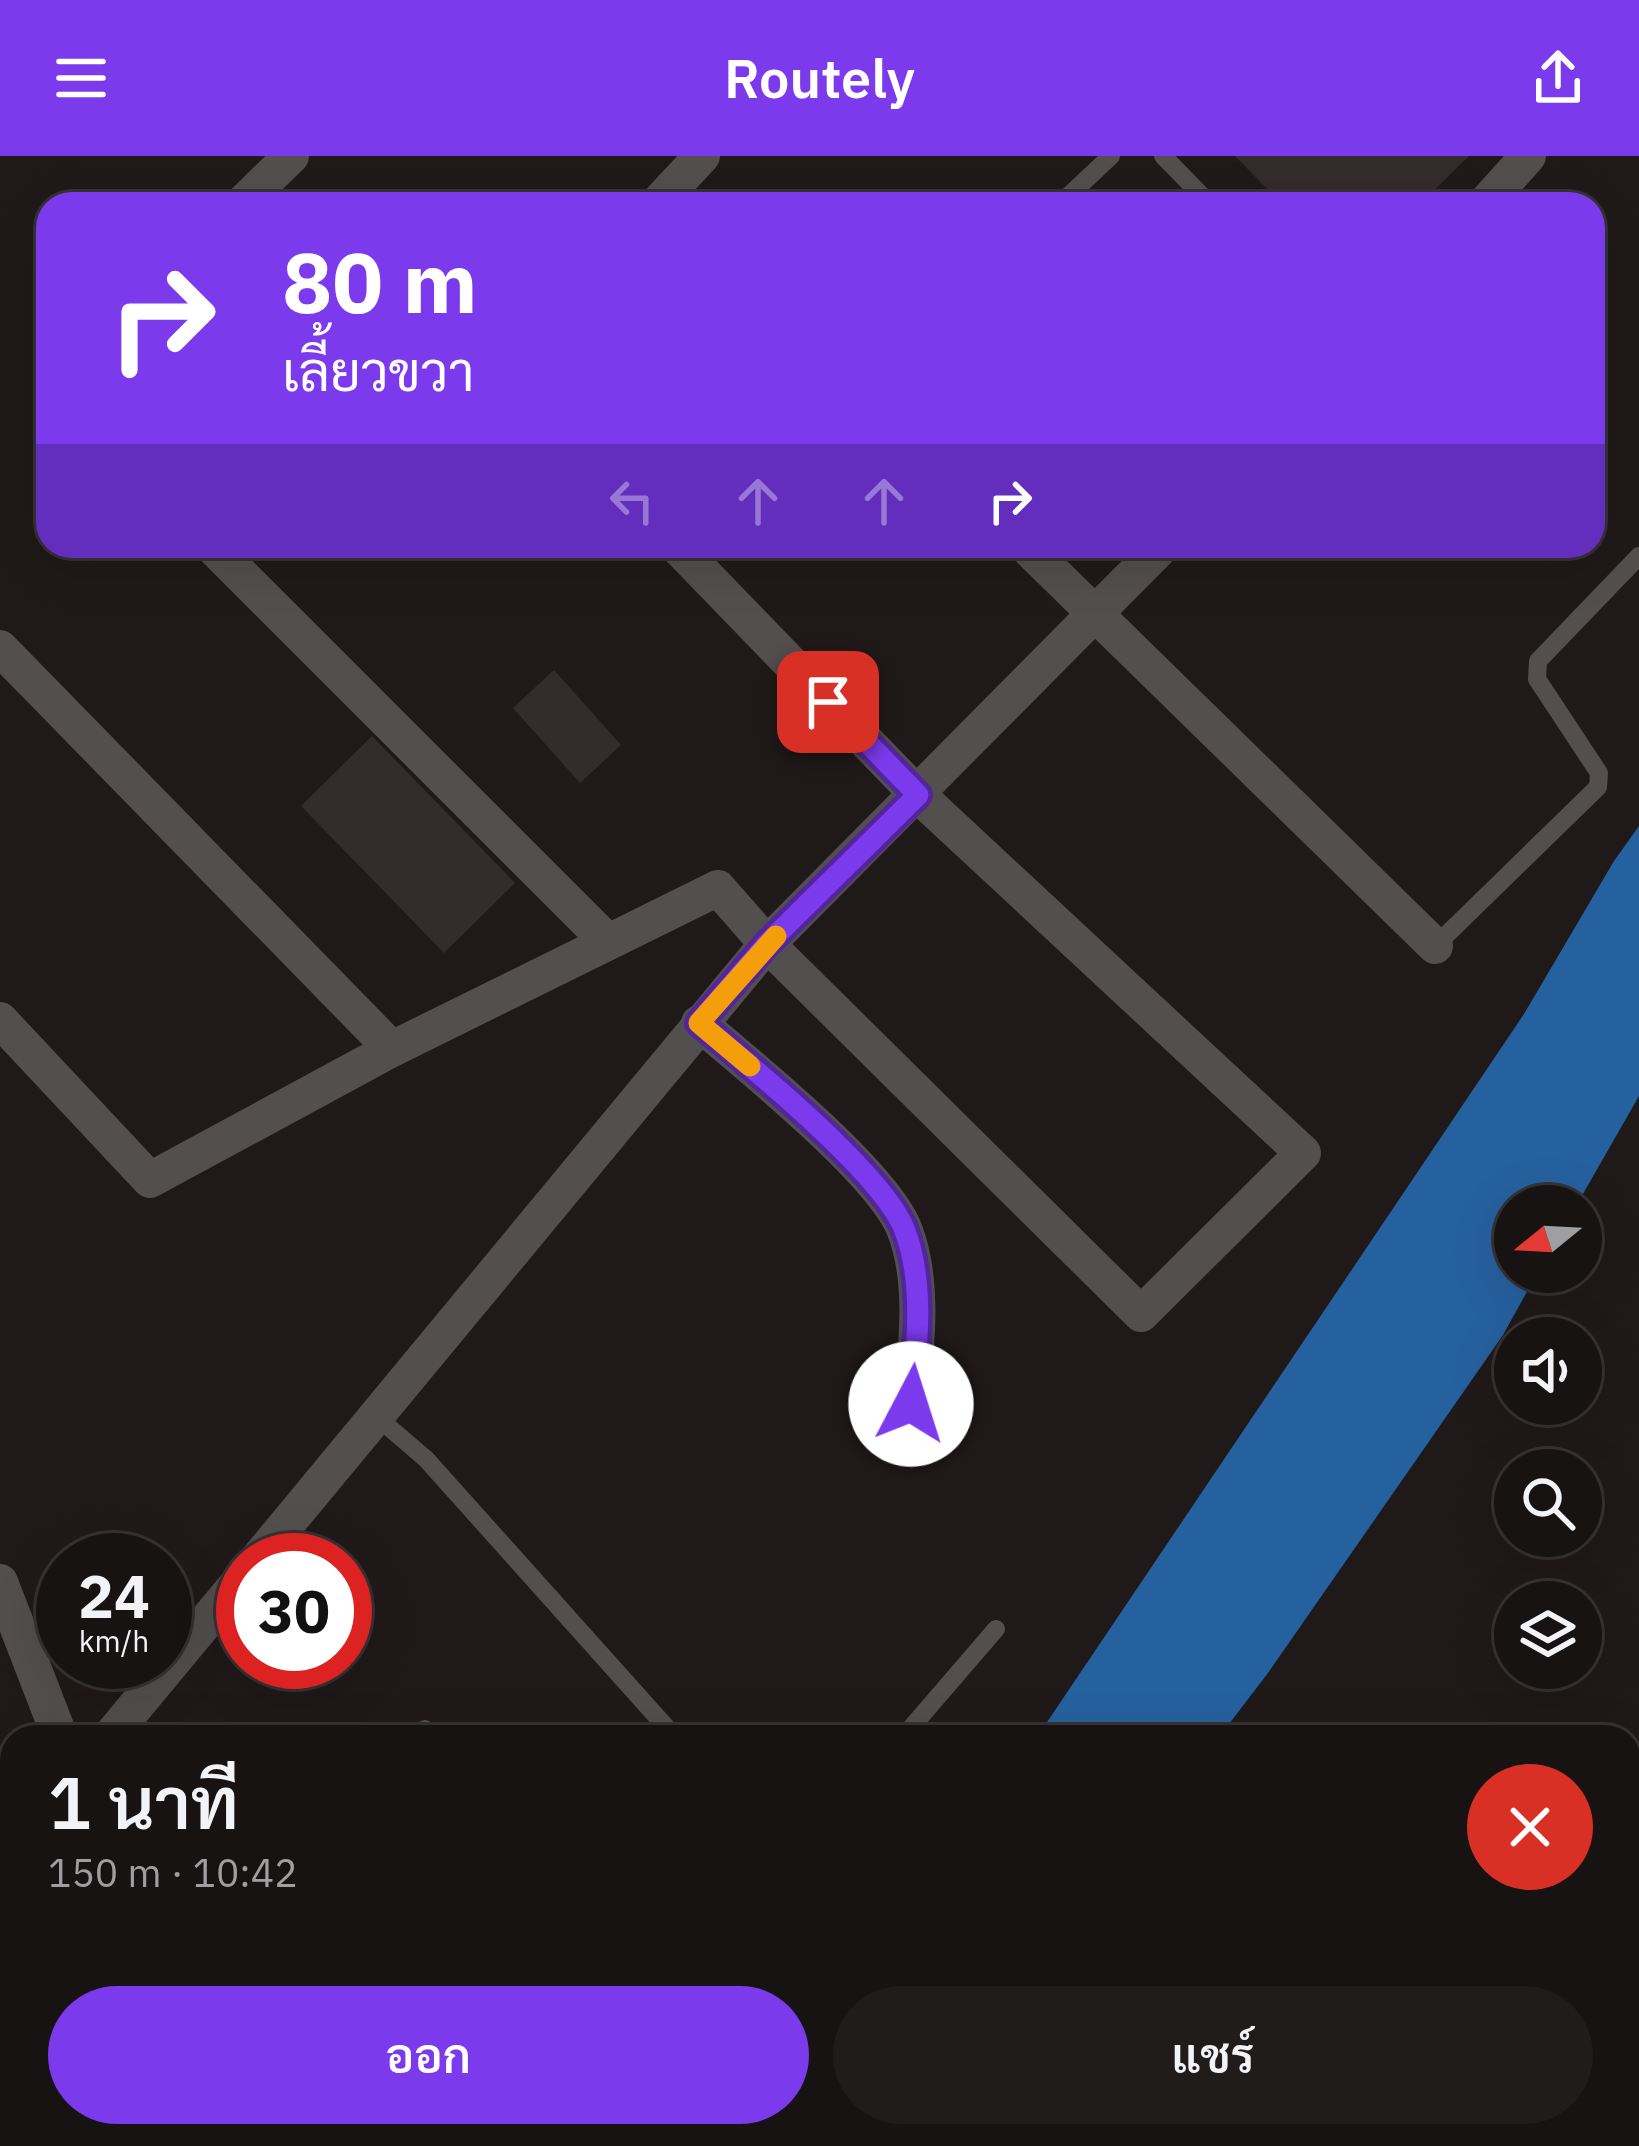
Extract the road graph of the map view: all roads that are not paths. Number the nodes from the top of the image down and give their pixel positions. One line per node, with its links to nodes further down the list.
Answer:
1 (291, 156): 6 (street)
2 (702, 156): 7 (street)
3 (1111, 156): 8 (lane)
4 (1163, 156): 9 (lane)
5 (1528, 156): 10 (street)
6 (254, 192)
7 (668, 192)
8 (1073, 192)
9 (1198, 192)
10 (1496, 192)
11 (1639, 556): 21 (lane)
12 (224, 558): 19 (street)
13 (689, 558): 18 (street)
14 (1038, 558): 16 (street)
15 (1150, 558): 16 (street)
16 (1094, 614): 18 (street); 21 (street)
17 (0, 648): 24 (street)
18 (918, 795): 20 (street); 20 (street)
19 (605, 940): 20 (street); 24 (street)
20 (767, 944): 23 (street)
21 (1435, 946)
22 (0, 1020): 24 (street)
23 (699, 1023): 25 (street); 26 (street)
24 (392, 1049)
25 (911, 1404)
26 (377, 1417): 27 (street); 33 (lane)
27 (280, 1533)
28 (0, 1582): 31 (street)
29 (216, 1609): 32 (street)
30 (996, 1629): 34 (lane)
31 (55, 1725)
32 (120, 1725)
33 (664, 1725)
34 (913, 1725)

